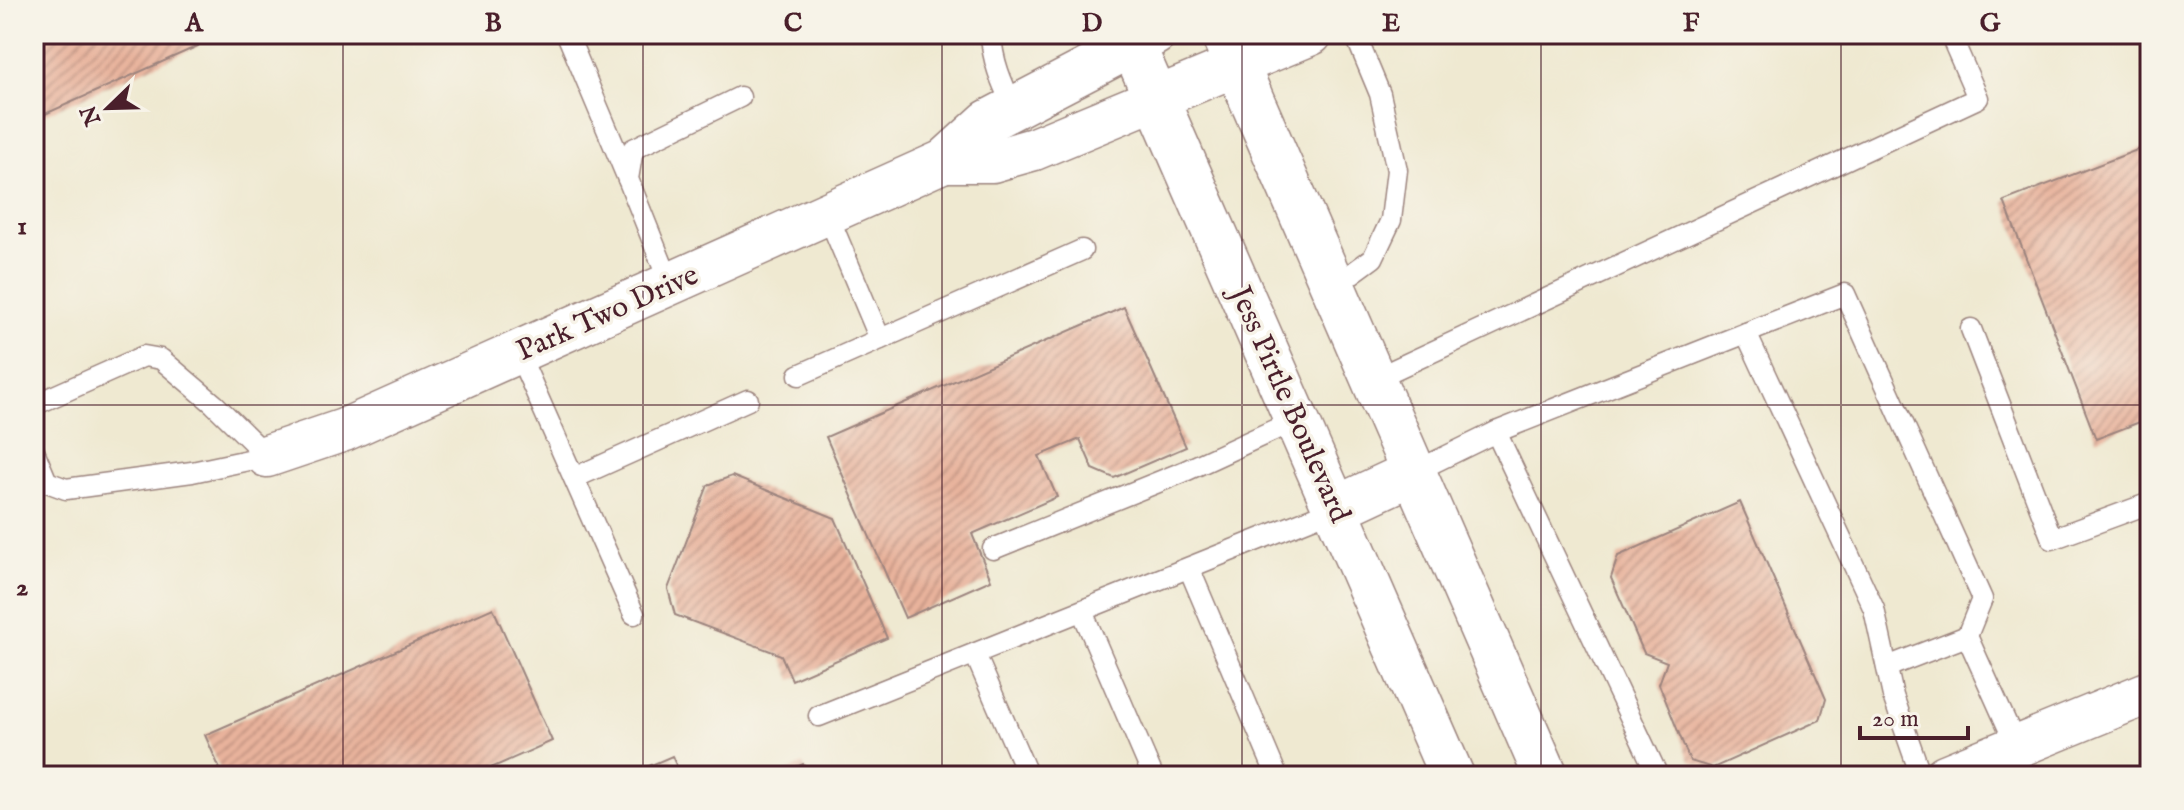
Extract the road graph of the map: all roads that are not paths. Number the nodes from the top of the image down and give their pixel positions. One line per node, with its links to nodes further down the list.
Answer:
1 (567, 34): 12 (lane)
2 (991, 34): 10 (lane)
3 (1311, 34): 7 (street, Park Two Drive)
4 (1355, 34): 16 (lane)
5 (1950, 34): 22 (lane)
6 (1139, 38): 9 (street, Jess Pirtle Boulevard); 10 (street, Park Two Drive)
7 (1230, 49): 9 (street, Park Two Drive); 16 (street)
8 (740, 97): 12 (lane)
9 (1156, 99): 11 (street, Park Two Drive); 25 (street, Jess Pirtle Boulevard)
10 (1013, 107): 11 (street, Park Two Drive)
11 (944, 161): 13 (street, Park Two Drive)
12 (628, 179): 15 (lane)
13 (827, 213): 15 (street, Park Two Drive); 19 (lane)
14 (1082, 250): 19 (lane)
15 (670, 284): 20 (street, Park Two Drive)
16 (1332, 288): 22 (street)
17 (1971, 329): 31 (lane)
18 (1746, 333): 26 (lane); 37 (lane); 39 (lane)
19 (880, 339): 21 (lane)
20 (518, 352): 28 (street, Park Two Drive); 30 (lane)
21 (799, 375)
22 (1372, 380): 29 (street)
23 (748, 400): 30 (lane)
24 (34, 405): 28 (lane)
25 (1298, 419): 32 (street, Jess Pirtle Boulevard); 33 (lane)
26 (1496, 432): 29 (lane); 48 (lane)
27 (34, 451): 28 (lane)
28 (267, 456)
29 (1412, 473): 32 (street); 47 (street)
30 (574, 478): 36 (lane)
31 (2150, 503)
32 (1337, 508): 34 (lane); 46 (street, Jess Pirtle Boulevard)
33 (993, 549)
34 (1189, 568): 35 (lane); 45 (lane)
35 (1082, 611): 38 (lane); 44 (lane)
36 (634, 614)
37 (1967, 636): 39 (lane); 42 (lane)
38 (975, 654): 41 (lane); 43 (lane)
39 (1887, 667): 49 (lane)
40 (2150, 692): 42 (street)
41 (819, 716)
42 (2017, 747): 50 (street)
43 (1028, 776)
44 (1153, 776)
45 (1277, 776)
46 (1452, 776)
47 (1546, 776)
48 (1658, 776)
49 (1921, 776)
50 (1945, 776)

